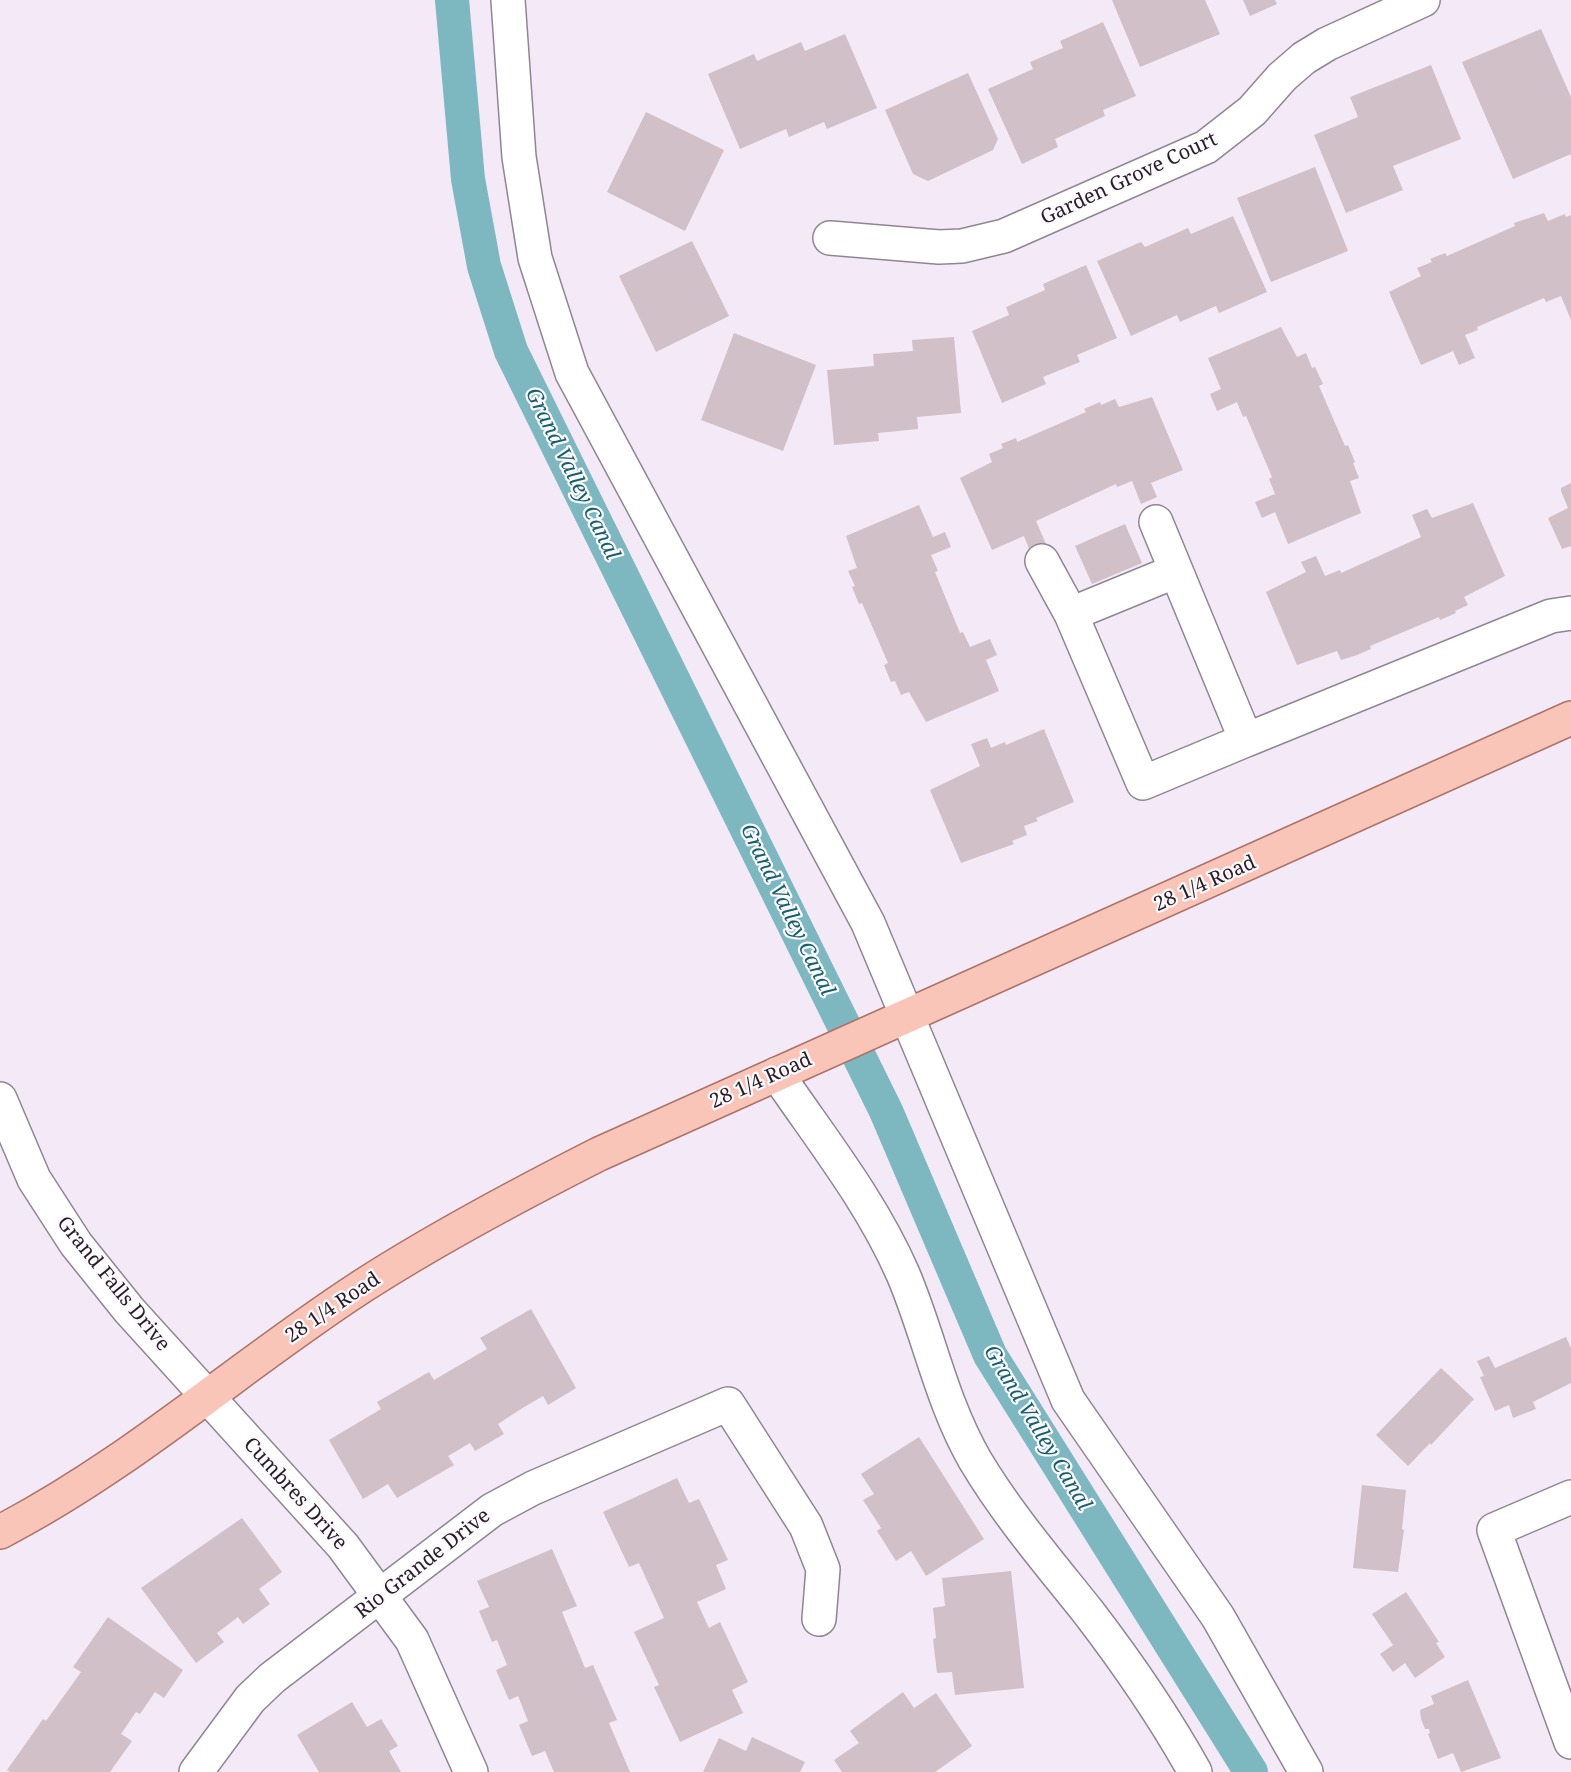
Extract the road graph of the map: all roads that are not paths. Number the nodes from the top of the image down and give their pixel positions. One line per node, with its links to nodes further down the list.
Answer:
1 (508, 0): 11 (street)
2 (1423, 0): 3 (street, Garden Grove Court)
3 (830, 238)
4 (1156, 522): 6 (street)
5 (1042, 561): 8 (street)
6 (1176, 571): 8 (street); 10 (street)
7 (1571, 613): 10 (street)
8 (1071, 614): 10 (street)
9 (1571, 718): 11 (main road, 28 1/4 Road)
10 (1246, 740)
11 (899, 1019): 12 (main road, 28 1/4 Road); 23 (street)
12 (777, 1074): 14 (main road, 28 1/4 Road); 22 (street)
13 (0, 1099): 14 (street, Grand Falls Drive)
14 (207, 1396): 16 (main road, 28 1/4 Road); 17 (street, Cumbres Drive)
15 (1571, 1497): 19 (street)
16 (0, 1532)
17 (380, 1596): 18 (street, Rio Grande Drive); 20 (street, Rio Grande Drive); 21 (street, Cumbres Drive)
18 (819, 1619)
19 (1571, 1742)
20 (196, 1772)
21 (471, 1772)
22 (1195, 1772)
23 (1306, 1772)

